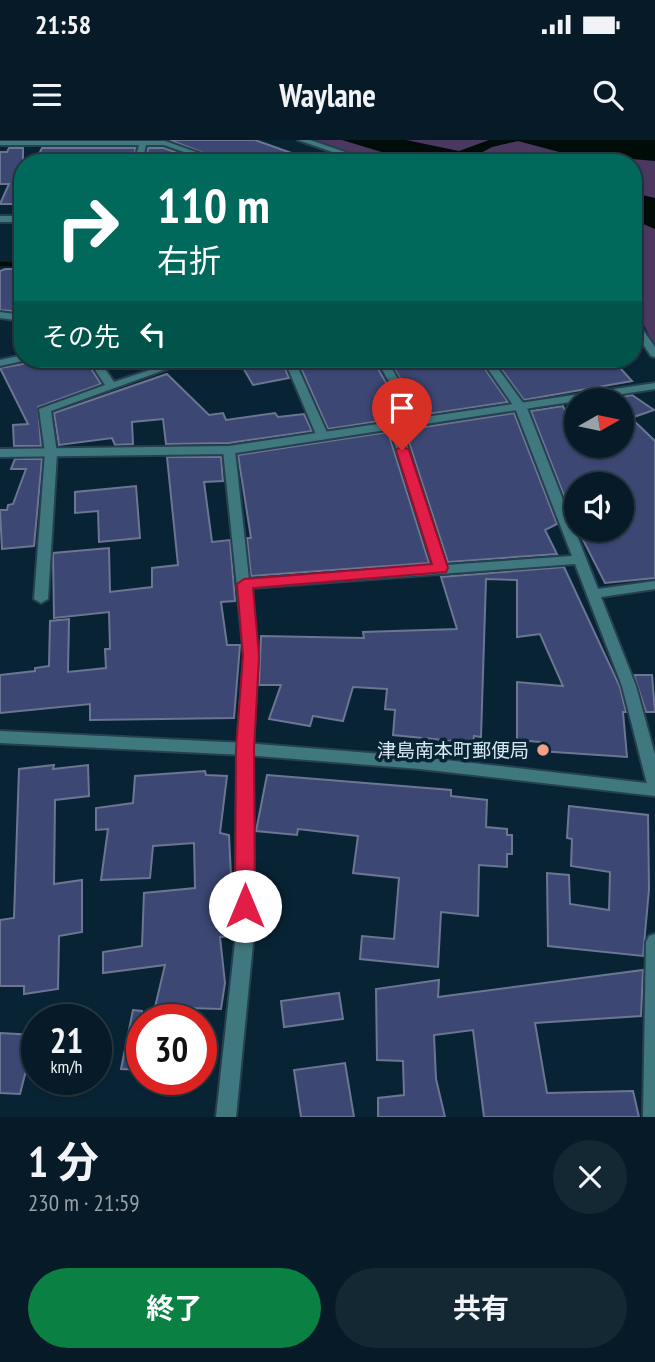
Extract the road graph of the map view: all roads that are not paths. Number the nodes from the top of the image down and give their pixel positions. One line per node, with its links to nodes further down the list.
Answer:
1 (302, 140): 6 (street)
2 (0, 143): 3 (street)
3 (143, 143): 4 (street); 5 (street)
4 (140, 154)
5 (196, 154)
6 (345, 154)
7 (642, 336): 8 (street)
8 (655, 354)
9 (99, 368): 14 (street)
10 (293, 368): 19 (street)
11 (386, 368): 17 (street)
12 (492, 368): 16 (street)
13 (162, 369): 14 (street)
14 (111, 385): 22 (street)
15 (655, 386): 16 (street)
16 (521, 408): 17 (street); 23 (street)
17 (418, 423): 18 (street)
18 (395, 426): 19 (street); 24 (street)
19 (323, 437): 20 (street)
20 (229, 450): 22 (street); 25 (street)
21 (0, 453): 22 (street)
22 (51, 453): 28 (street)
23 (580, 560): 24 (street); 27 (street)
24 (440, 568): 25 (street)
25 (244, 584): 30 (street)
26 (655, 585): 27 (street)
27 (593, 594): 31 (street)
28 (41, 599)
29 (0, 737): 30 (street)
30 (245, 749): 32 (street); 34 (street)
31 (655, 783)
32 (655, 790)
33 (655, 942): 35 (street)
34 (226, 1117)
35 (653, 1117)

